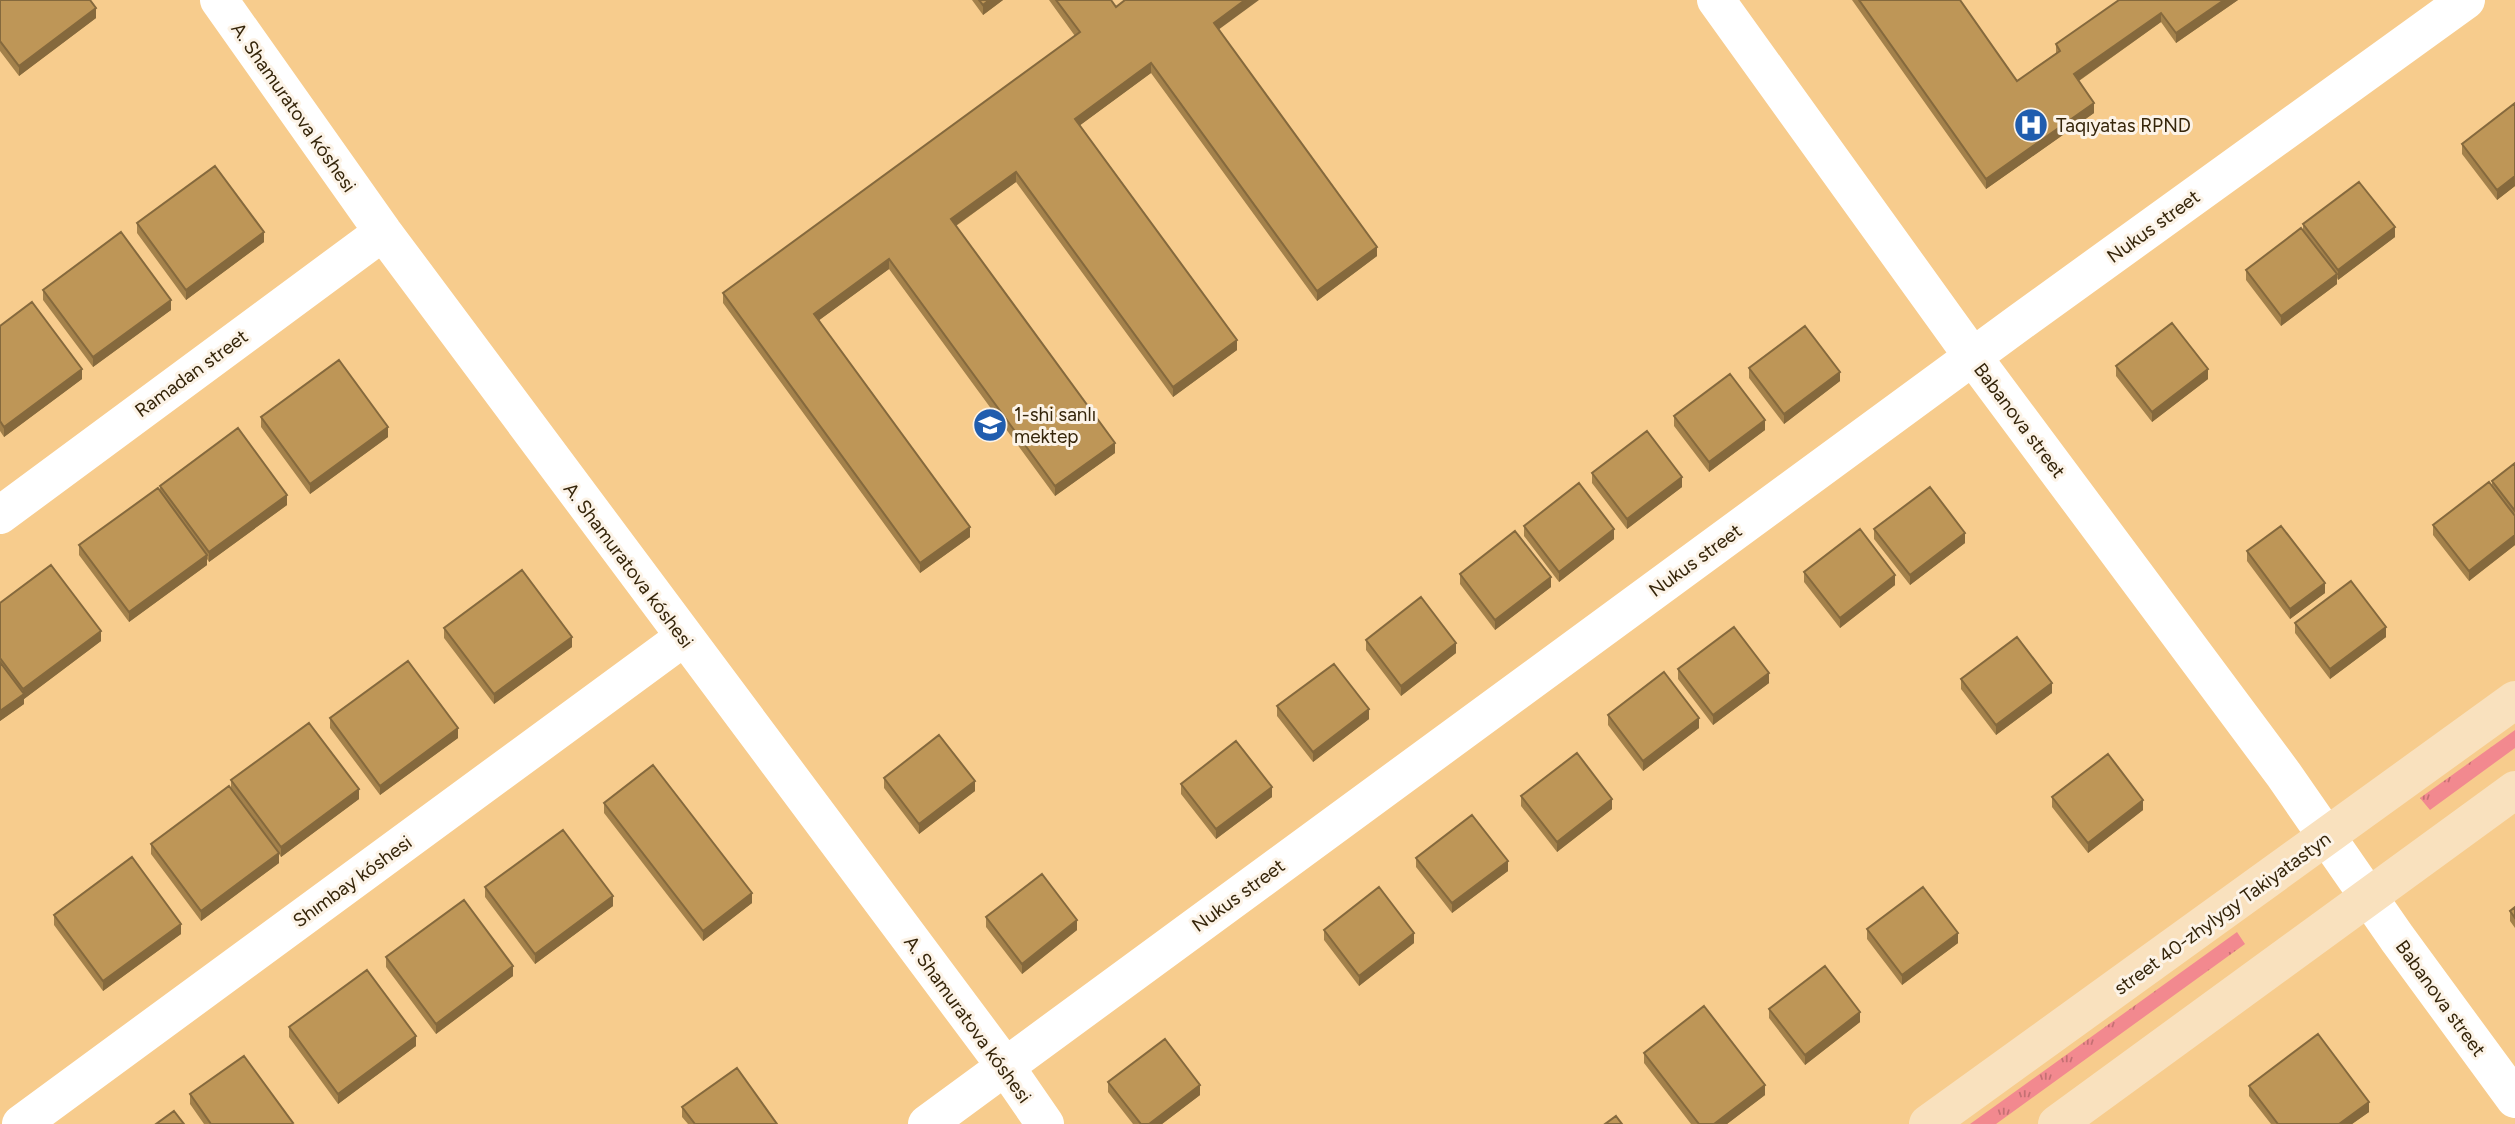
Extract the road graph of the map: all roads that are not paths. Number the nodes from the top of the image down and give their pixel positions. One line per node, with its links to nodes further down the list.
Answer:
1 (219, 0): 4 (street, A. Shamuratova kóshesi)
2 (1716, 0): 5 (street, Babanova street)
3 (2466, 0): 5 (street, Nukus street)
4 (383, 232): 6 (street, Ramadan street); 7 (street, A. Shamuratova kóshesi)
5 (1973, 357): 10 (street, Babanova street); 12 (street, Nukus street)
6 (0, 515)
7 (683, 638): 12 (street, A. Shamuratova kóshesi); 14 (street, Shımbay kóshesi)
8 (2515, 701): 10 (main road, street 40-zhylygy Takiyatastyn)
9 (2515, 790): 11 (main road)
10 (2326, 838): 11 (street, Babanova street); 17 (main road, street 40-zhylygy Takiyatastyn)
11 (2369, 896): 13 (street, Babanova street); 18 (main road)
12 (1005, 1066): 15 (street, Nukus street); 16 (street, A. Shamuratova kóshesi)
13 (2515, 1099)
14 (21, 1124)
15 (927, 1124)
16 (1045, 1124)
17 (1928, 1124)
18 (2057, 1124)

